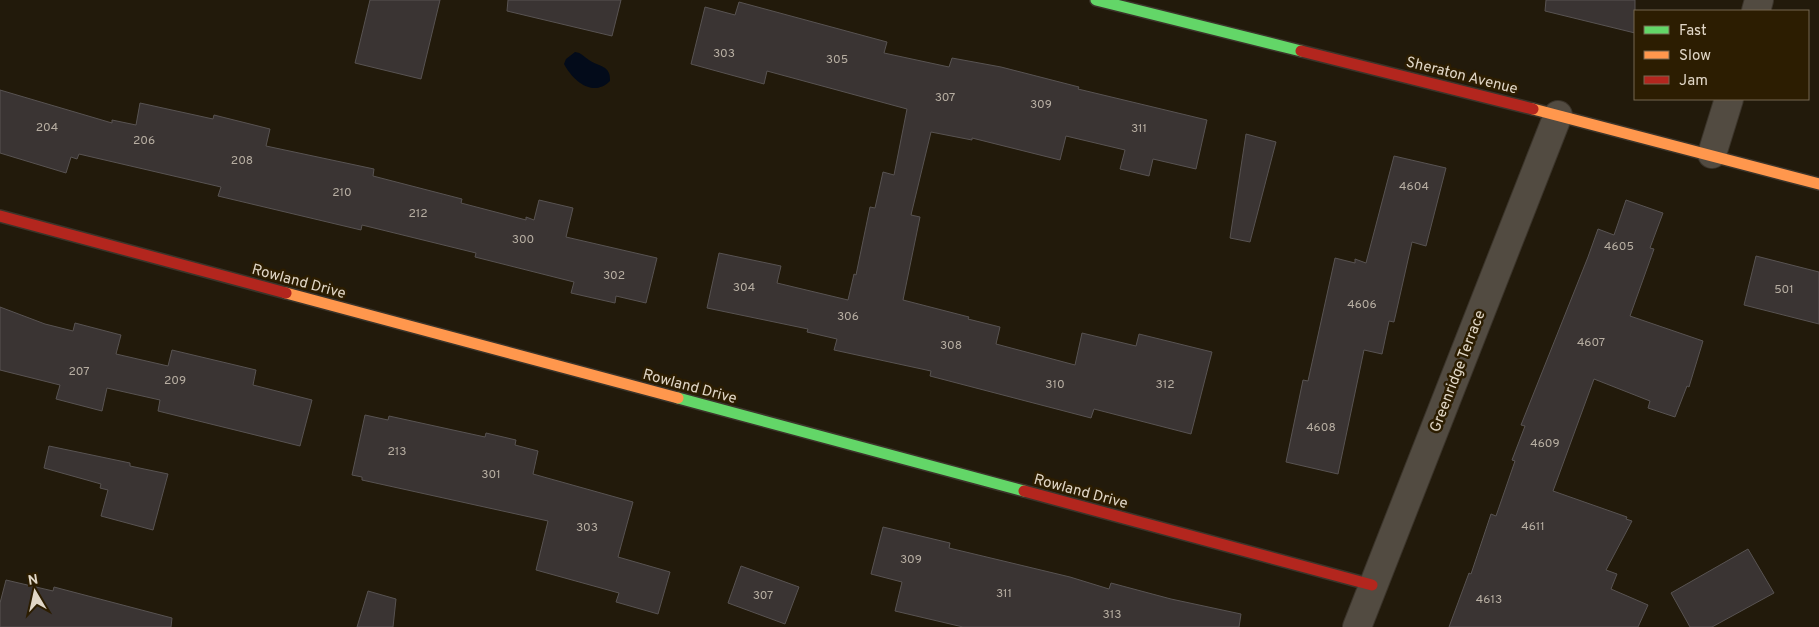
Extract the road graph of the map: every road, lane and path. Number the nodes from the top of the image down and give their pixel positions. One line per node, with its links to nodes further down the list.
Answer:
1 (1096, 0): 3 (street, Sheraton Avenue)
2 (1729, 100): 4 (street)
3 (1558, 115): 4 (street, Sheraton Avenue); 7 (street, Greenridge Terrace)
4 (1712, 154): 5 (street, Sheraton Avenue)
5 (1819, 184)
6 (0, 216): 7 (street, Rowland Drive)
7 (1372, 585): 8 (street, Greenridge Terrace)
8 (1357, 627)

